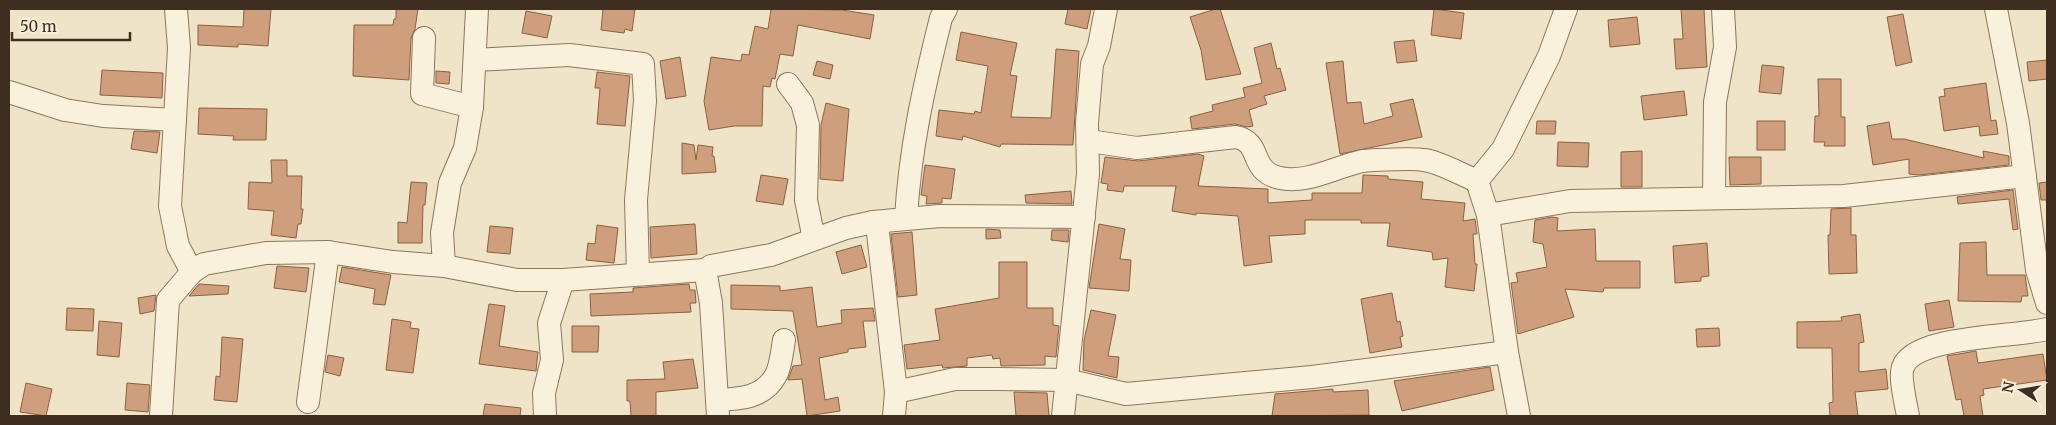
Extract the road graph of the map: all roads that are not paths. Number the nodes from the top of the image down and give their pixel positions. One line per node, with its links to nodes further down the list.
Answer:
1 (176, 9): 13 (street)
2 (477, 9): 9 (street)
3 (1106, 9): 14 (street)
4 (1566, 9): 16 (street)
5 (1723, 9): 17 (street)
6 (1996, 9): 15 (street)
7 (937, 12): 20 (street)
8 (424, 38): 12 (street)
9 (475, 60): 12 (street); 27 (street)
10 (788, 84): 22 (street)
11 (9, 92): 13 (street)
12 (472, 107): 24 (street)
13 (175, 120): 26 (street)
14 (1089, 141): 16 (street); 19 (street)
15 (2025, 176): 17 (street); 29 (street)
16 (1477, 181): 18 (street)
17 (1714, 198): 18 (street)
18 (1488, 215): 32 (street)
19 (1084, 217): 20 (street); 33 (street)
20 (906, 218): 21 (street)
21 (873, 222): 22 (street); 34 (street)
22 (814, 239): 25 (street)
23 (328, 252): 24 (street); 26 (street); 35 (street)
24 (444, 266): 28 (street)
25 (705, 270): 27 (street); 36 (street)
26 (192, 272): 37 (street)
27 (638, 273): 28 (street)
28 (563, 280): 38 (street)
29 (2047, 303)
30 (2047, 329): 42 (street)
31 (784, 340): 36 (street)
32 (1507, 352): 33 (street); 41 (street)
33 (1066, 380): 34 (street); 40 (street)
34 (896, 392): 39 (street)
35 (308, 402)
36 (718, 408)
37 (161, 416)
38 (545, 416)
39 (894, 416)
40 (1063, 416)
41 (1519, 416)
42 (1908, 416)

